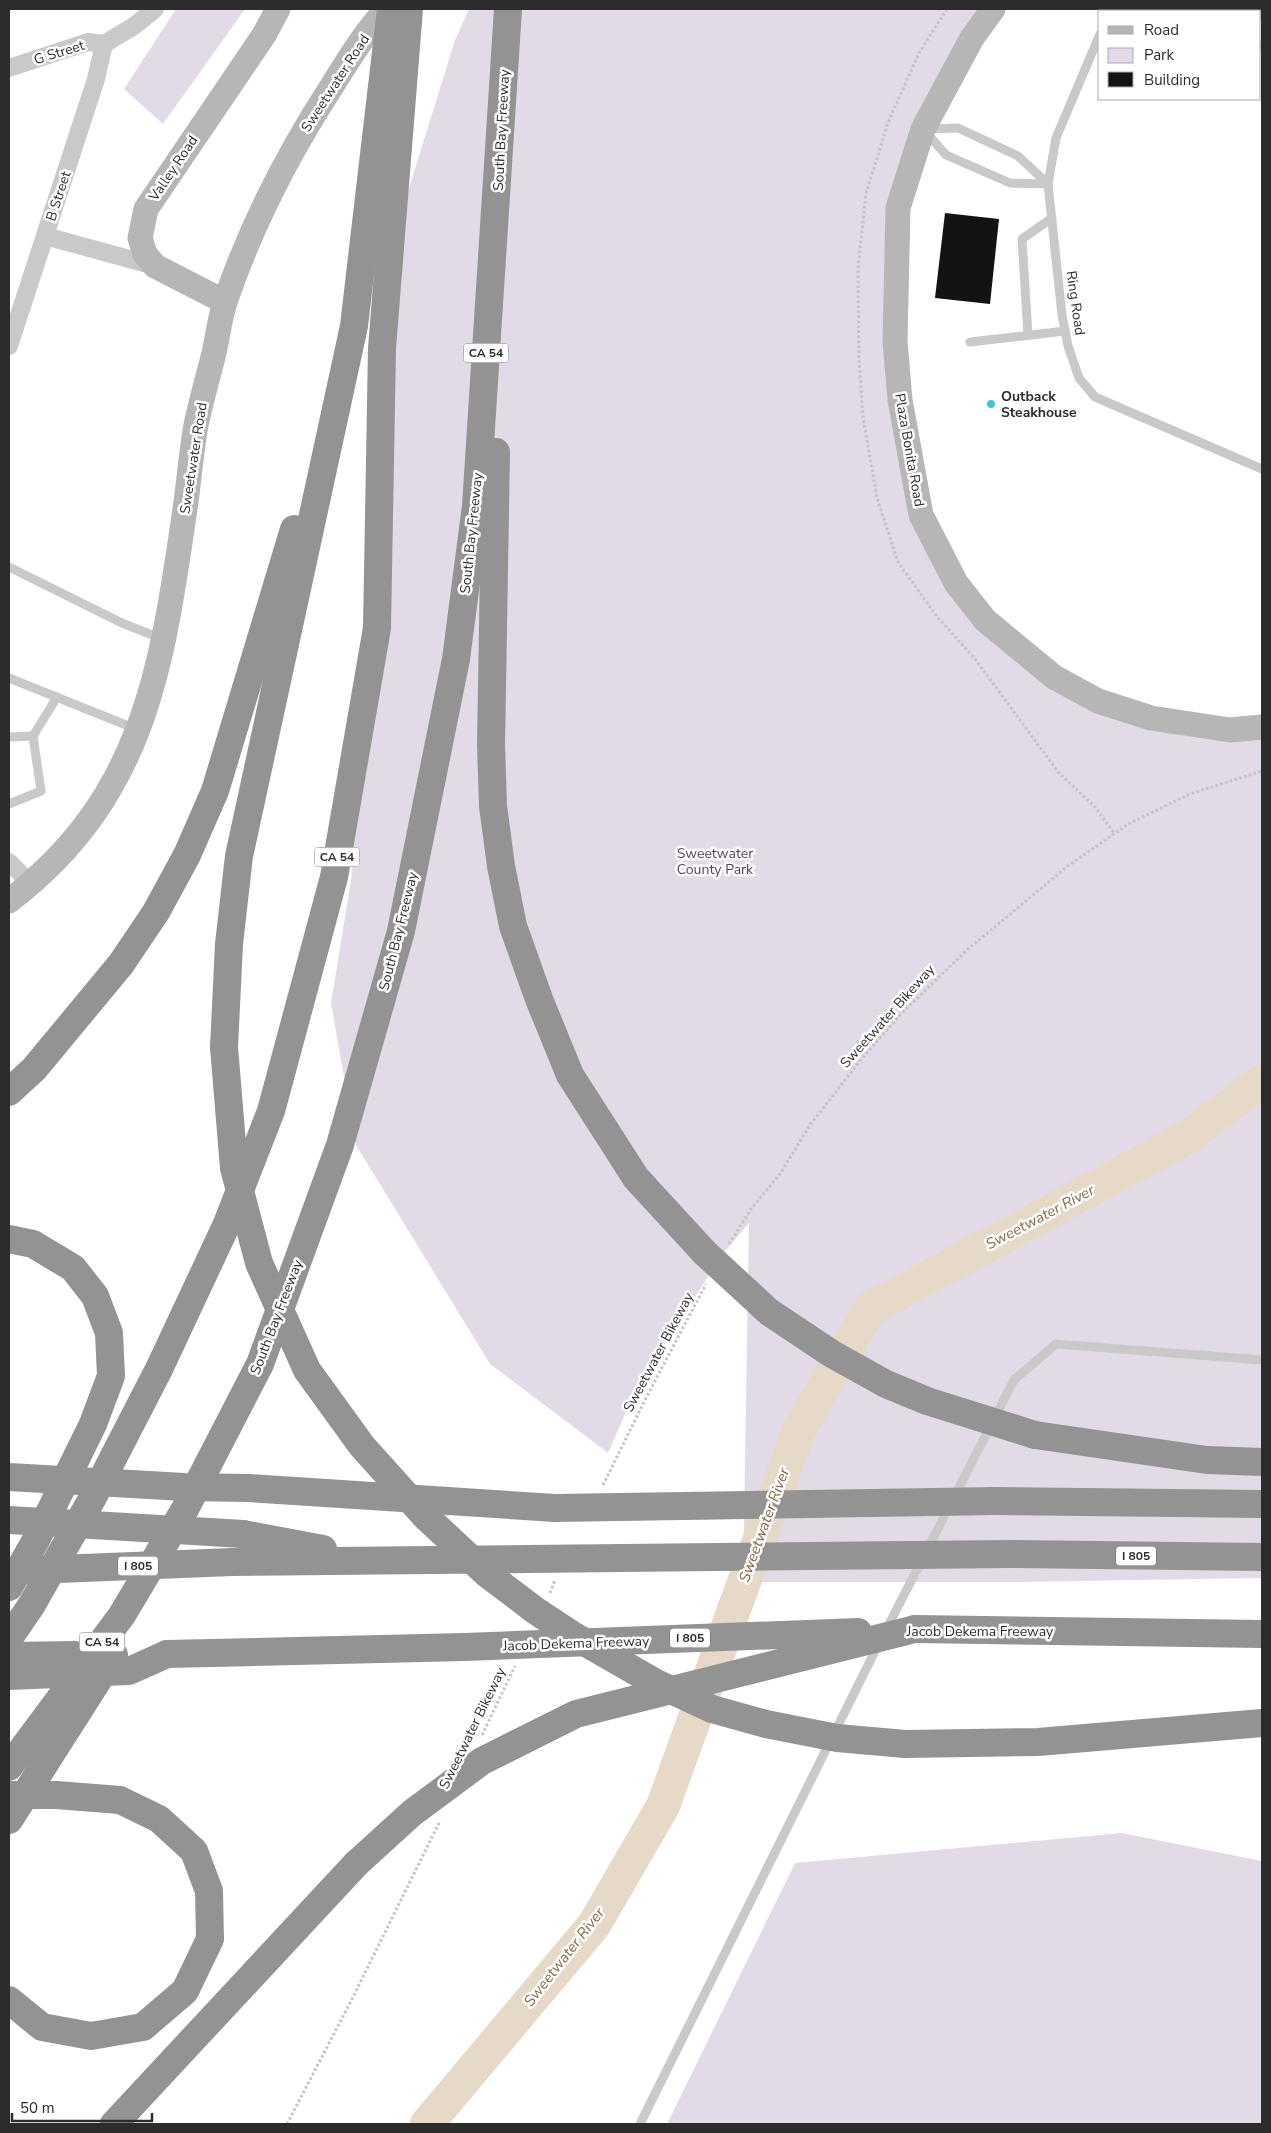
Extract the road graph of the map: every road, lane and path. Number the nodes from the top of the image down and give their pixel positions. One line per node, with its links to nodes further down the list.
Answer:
1 (155, 9): 9 (street, G Street)
2 (278, 9): 16 (main road, Valley Road)
3 (387, 9): 17 (main road, Sweetwater Road)
4 (391, 9): 22 (highway)
5 (409, 9): 55 (highway, CA 54)
6 (508, 9): 13 (highway, South Bay Freeway / CA 54)
7 (994, 9): 11 (main road, Plaza Bonita Road)
8 (1098, 39): 12 (lane, Ring Road)
9 (104, 44): 10 (street, G Street); 15 (street, B Street)
10 (9, 68)
11 (923, 129): 12 (lane); 12 (lane); 28 (main road, Plaza Bonita Road)
12 (1048, 184): 14 (lane, Ring Road)
13 (497, 199): 39 (highway); 45 (highway, South Bay Freeway / CA 54)
14 (1052, 218): 18 (lane, Ring Road); 19 (lane)
15 (45, 236): 16 (street); 21 (street, B Street)
16 (154, 266): 17 (main road)
17 (226, 302): 25 (main road, Sweetwater Road)
18 (1065, 331): 19 (lane); 23 (lane, Ring Road)
19 (1028, 335): 20 (lane)
20 (970, 342)
21 (9, 346)
22 (326, 456): 37 (highway); 60 (highway, bridge)
23 (1262, 469)
24 (9, 567): 25 (lane)
25 (164, 640): 29 (main road, Sweetwater Road)
26 (9, 678): 27 (lane)
27 (57, 697): 29 (lane); 31 (lane)
28 (1262, 727)
29 (139, 730): 35 (main road, Sweetwater Road)
30 (9, 736): 31 (lane)
31 (33, 736): 33 (lane)
32 (1262, 771): 39 (path, Sweetwater Bikeway)
33 (9, 804)
34 (9, 862): 35 (street)
35 (31, 884): 36 (main road, Sweetwater Road)
36 (9, 901)
37 (9, 1092)
38 (9, 1238): 51 (highway)
39 (713, 1260): 41 (highway, bridge); 43 (path, Sweetwater Bikeway)
40 (1262, 1360): 69 (lane)
41 (1262, 1462)
42 (9, 1477): 44 (highway, bridge)
43 (602, 1487)
44 (1262, 1504)
45 (185, 1509): 62 (highway, South Bay Freeway / CA 54); 65 (highway)
46 (9, 1520): 48 (highway, bridge)
47 (1262, 1557): 48 (highway, I 805, bridge)
48 (383, 1560): 49 (highway, I 805, bridge)
49 (9, 1571)
50 (557, 1576): 52 (path)
51 (9, 1587)
52 (546, 1600)
53 (915, 1630): 54 (highway, Jacob Dekema Freeway / I 805); 56 (highway, Jacob Dekema Freeway / I 805, bridge); 67 (highway, bridge)
54 (1262, 1634)
55 (9, 1638)
56 (167, 1654): 57 (highway, Jacob Dekema Freeway / I 805, bridge); 59 (highway, bridge)
57 (9, 1656)
58 (518, 1660): 61 (path, Sweetwater Bikeway)
59 (9, 1676)
60 (1262, 1723)
61 (478, 1742)
62 (9, 1767)
63 (9, 1795): 66 (highway, bridge)
64 (441, 1818): 68 (path)
65 (9, 1820)
66 (9, 2000)
67 (114, 2124)
68 (287, 2124)
69 (640, 2124)

